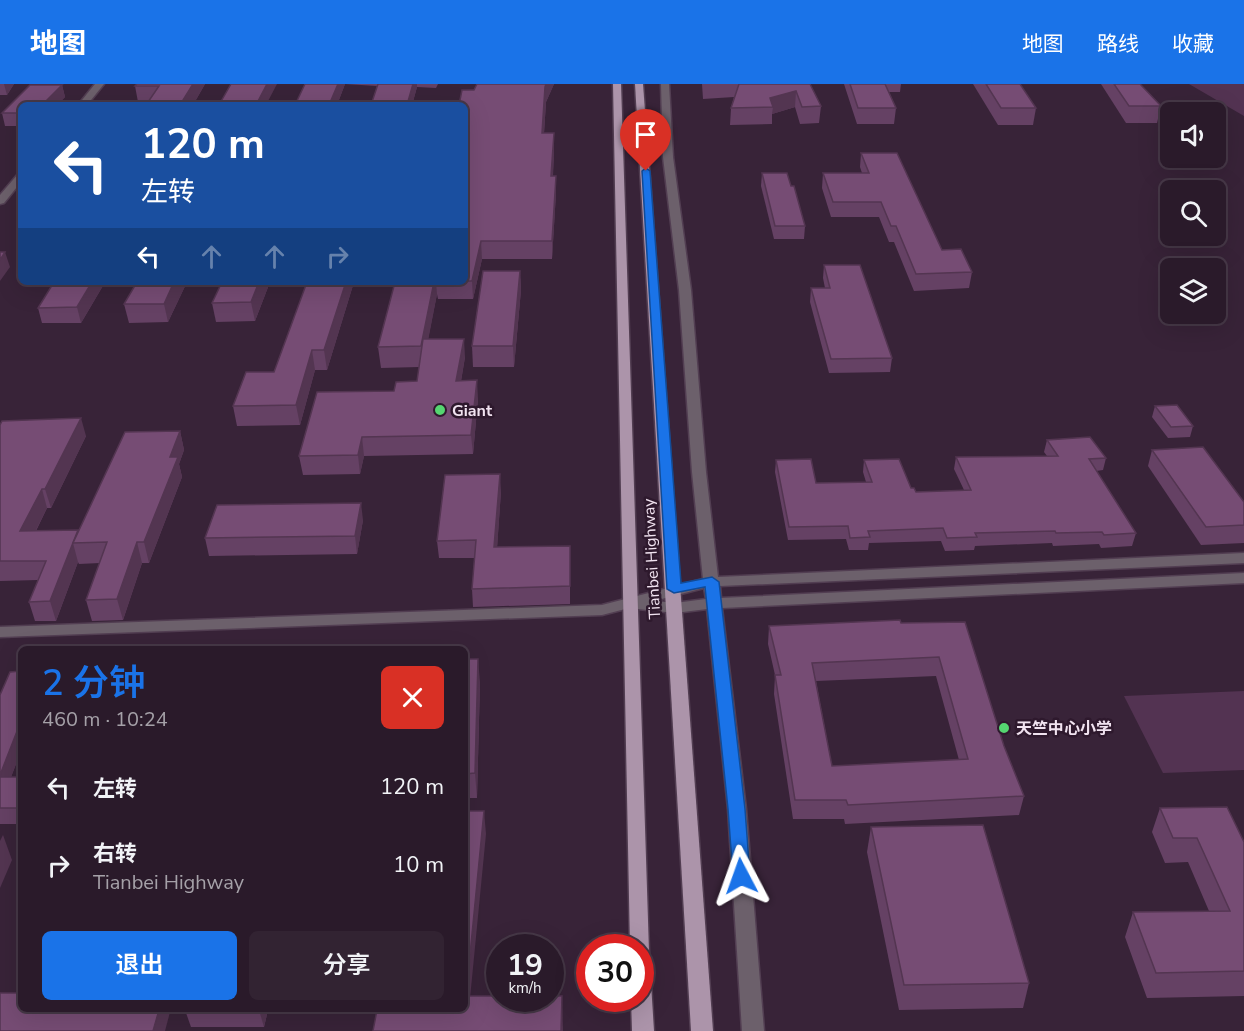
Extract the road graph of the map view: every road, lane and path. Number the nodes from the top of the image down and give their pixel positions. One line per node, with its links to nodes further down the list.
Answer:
1 (100, 84): 5 (street)
2 (617, 84): 13 (main road, Tianbei Highway)
3 (639, 84): 11 (main road, Tianbei Highway)
4 (665, 84): 10 (street)
5 (85, 102)
6 (18, 180): 7 (street)
7 (0, 201)
8 (1244, 558): 10 (street)
9 (1244, 578): 12 (street)
10 (712, 582): 11 (street); 12 (street)
11 (674, 589): 13 (street); 14 (main road, Tianbei Highway)
12 (714, 603): 14 (street); 20 (street)
13 (630, 604): 14 (street); 15 (street); 16 (main road, Tianbei Highway)
14 (675, 608): 19 (main road, Tianbei Highway)
15 (0, 632)
16 (640, 934)
17 (642, 1012): 18 (main road)
18 (643, 1031)
19 (702, 1031)
20 (753, 1031)

